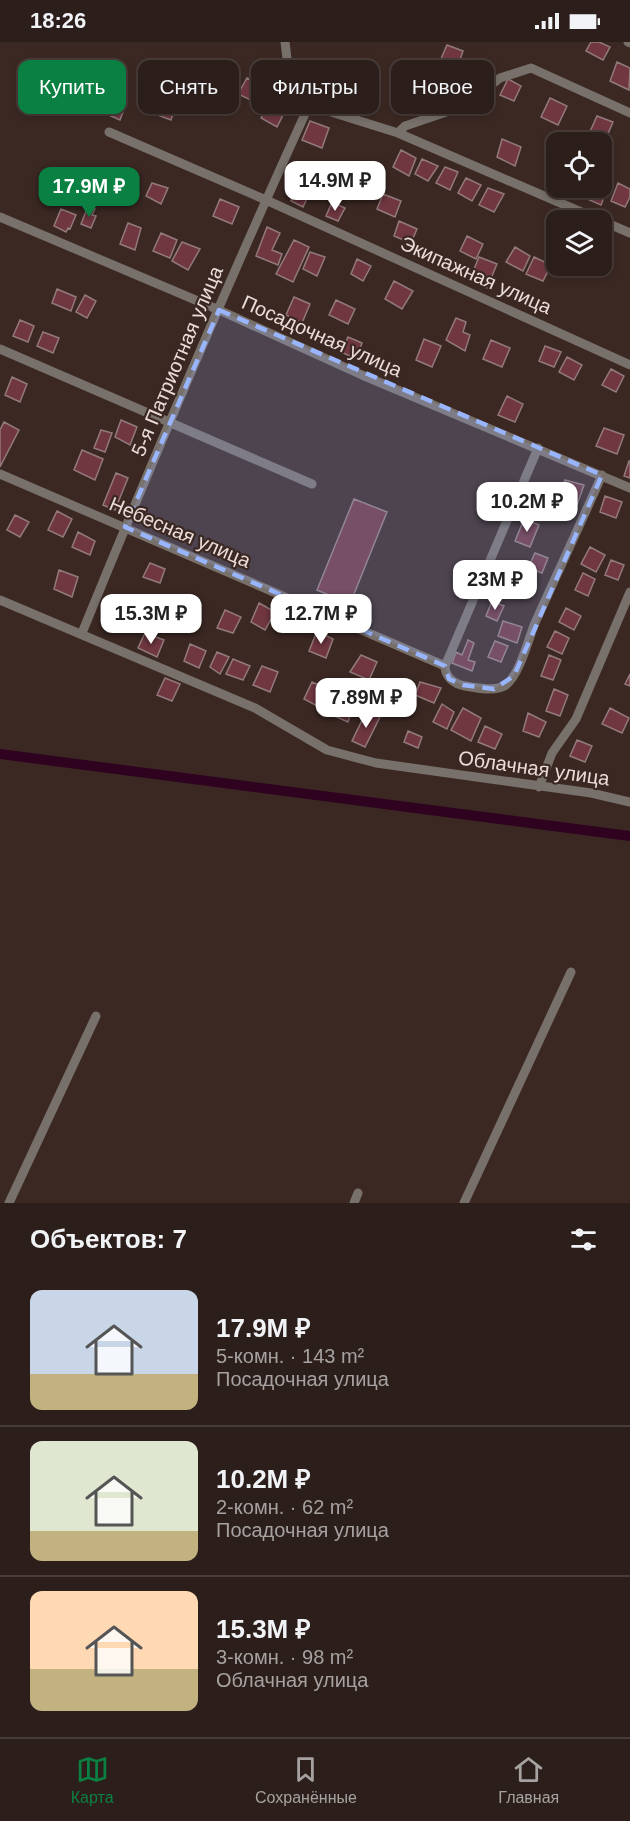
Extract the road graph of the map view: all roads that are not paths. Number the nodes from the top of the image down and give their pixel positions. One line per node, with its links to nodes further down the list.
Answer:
1 (285, 42): 2 (street)
2 (287, 60)
3 (630, 113): 7 (street)
4 (305, 114): 8 (street, 5-я Патриотная улица)
5 (337, 114): 7 (street)
6 (109, 132): 8 (street, Экипажная улица)
7 (398, 133): 10 (street)
8 (266, 200): 11 (street, 5-я Патриотная улица); 13 (street, Экипажная улица)
9 (0, 218): 11 (street, Посадочная улица)
10 (630, 232)
11 (219, 310): 14 (street, 5-я Патриотная улица); 15 (street, Посадочная улица)
12 (0, 349): 14 (street)
13 (630, 365)
14 (169, 422): 18 (street); 20 (street, 5-я Патриотная улица)
15 (538, 448): 17 (street, Посадочная улица); 24 (street)
16 (0, 474): 20 (street, Небесная улица)
17 (602, 475): 19 (street, Посадочная улица); 24 (street)
18 (312, 484)
19 (630, 488)
20 (125, 528): 23 (street, 5-я Патриотная улица); 24 (street, Небесная улица)
21 (630, 592): 25 (street)
22 (0, 600): 23 (street, Облачная улица)
23 (82, 633): 25 (street, Облачная улица)
24 (445, 666)
25 (539, 787): 26 (street, Облачная улица)
26 (630, 801)
27 (571, 972): 32 (street)
28 (96, 1016): 30 (street)
29 (358, 1193): 31 (street)
30 (9, 1203)
31 (354, 1203)
32 (464, 1203)

